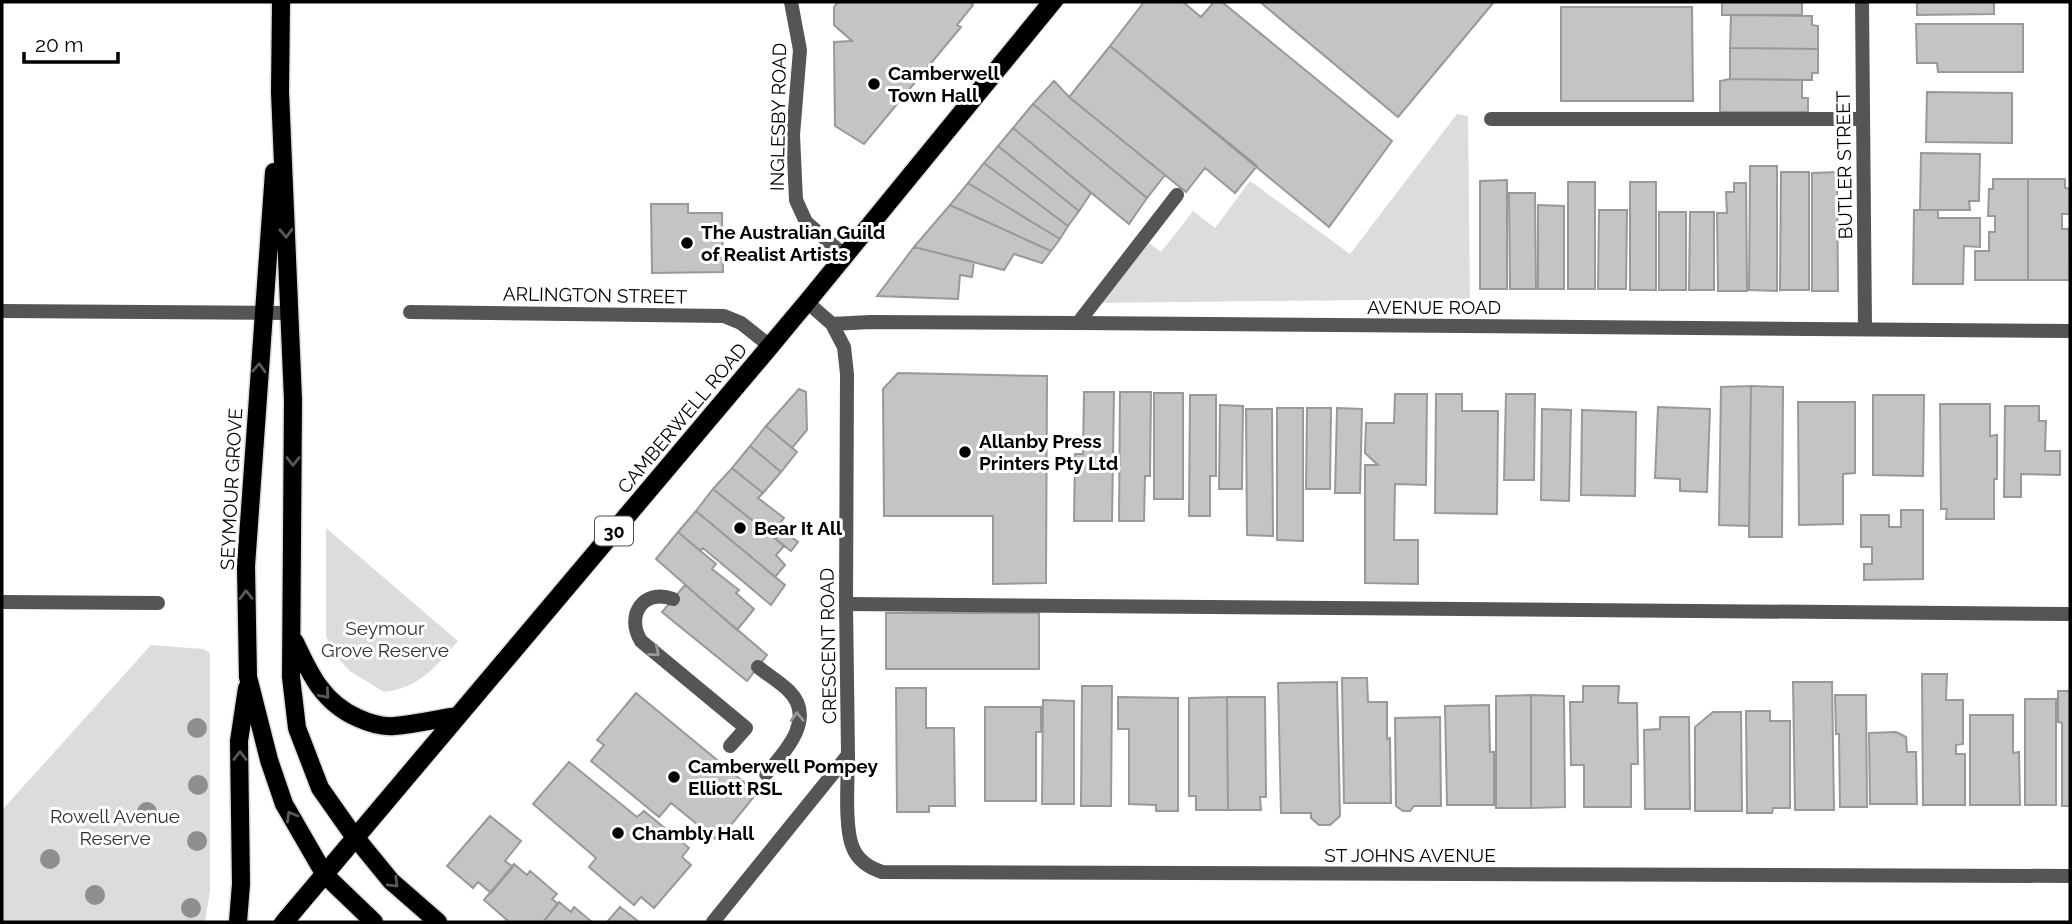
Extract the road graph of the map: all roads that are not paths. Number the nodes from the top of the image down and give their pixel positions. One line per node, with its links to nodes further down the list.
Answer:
1 (281, 2): 5 (main road, SEYMOUR GROVE)
2 (791, 2): 9 (street, INGLESBY ROAD)
3 (1052, 2): 9 (main road, CAMBERWELL ROAD / 30)
4 (1861, 2): 7 (street, BUTLER STREET)
5 (280, 92): 13 (main road, SEYMOUR GROVE, one-way to 13); 14 (main road, SEYMOUR GROVE)
6 (1491, 119): 7 (street)
7 (1862, 119): 17 (street, BUTLER STREET)
8 (1177, 195): 15 (street)
9 (844, 255): 10 (main road, CAMBERWELL ROAD / 30)
10 (807, 302): 16 (street); 19 (main road, CAMBERWELL ROAD / 30)
11 (2, 311): 14 (street)
12 (410, 312): 19 (street, ARLINGTON STREET)
13 (289, 313): 14 (street); 25 (main road, SEYMOUR GROVE, one-way to 25)
14 (262, 314): 27 (main road, SEYMOUR GROVE, one-way to 14)
15 (1078, 323): 16 (street, AVENUE ROAD); 17 (street, AVENUE ROAD)
16 (832, 324): 23 (street, CRESCENT ROAD)
17 (1865, 328): 18 (street, AVENUE ROAD)
18 (2070, 331)
19 (770, 346): 28 (main road, CAMBERWELL ROAD / 30)
20 (673, 599): 29 (street, one-way to 29)
21 (2, 602): 22 (street)
22 (158, 603)
23 (846, 604): 24 (street); 30 (street, CRESCENT ROAD)
24 (2070, 614)
25 (292, 635): 28 (main road, one-way to 28); 32 (main road, SEYMOUR GROVE)
26 (758, 667): 31 (street, one-way to 26)
27 (248, 677): 33 (main road, SEYMOUR GROVE, one-way to 27); 35 (main road, one-way to 27)
28 (458, 716): 32 (main road, CAMBERWELL ROAD / 30)
29 (730, 746)
30 (848, 755): 34 (street, ST JOHNS AVENUE); 39 (street)
31 (766, 774)
32 (356, 838): 33 (main road, CAMBERWELL ROAD / 30); 38 (main road, SEYMOUR GROVE, one-way to 38)
33 (325, 875): 36 (main road, CAMBERWELL ROAD / 30); 37 (main road, SEYMOUR GROVE)
34 (2070, 876)
35 (238, 922)
36 (285, 922)
37 (374, 922)
38 (438, 922)
39 (713, 922)

